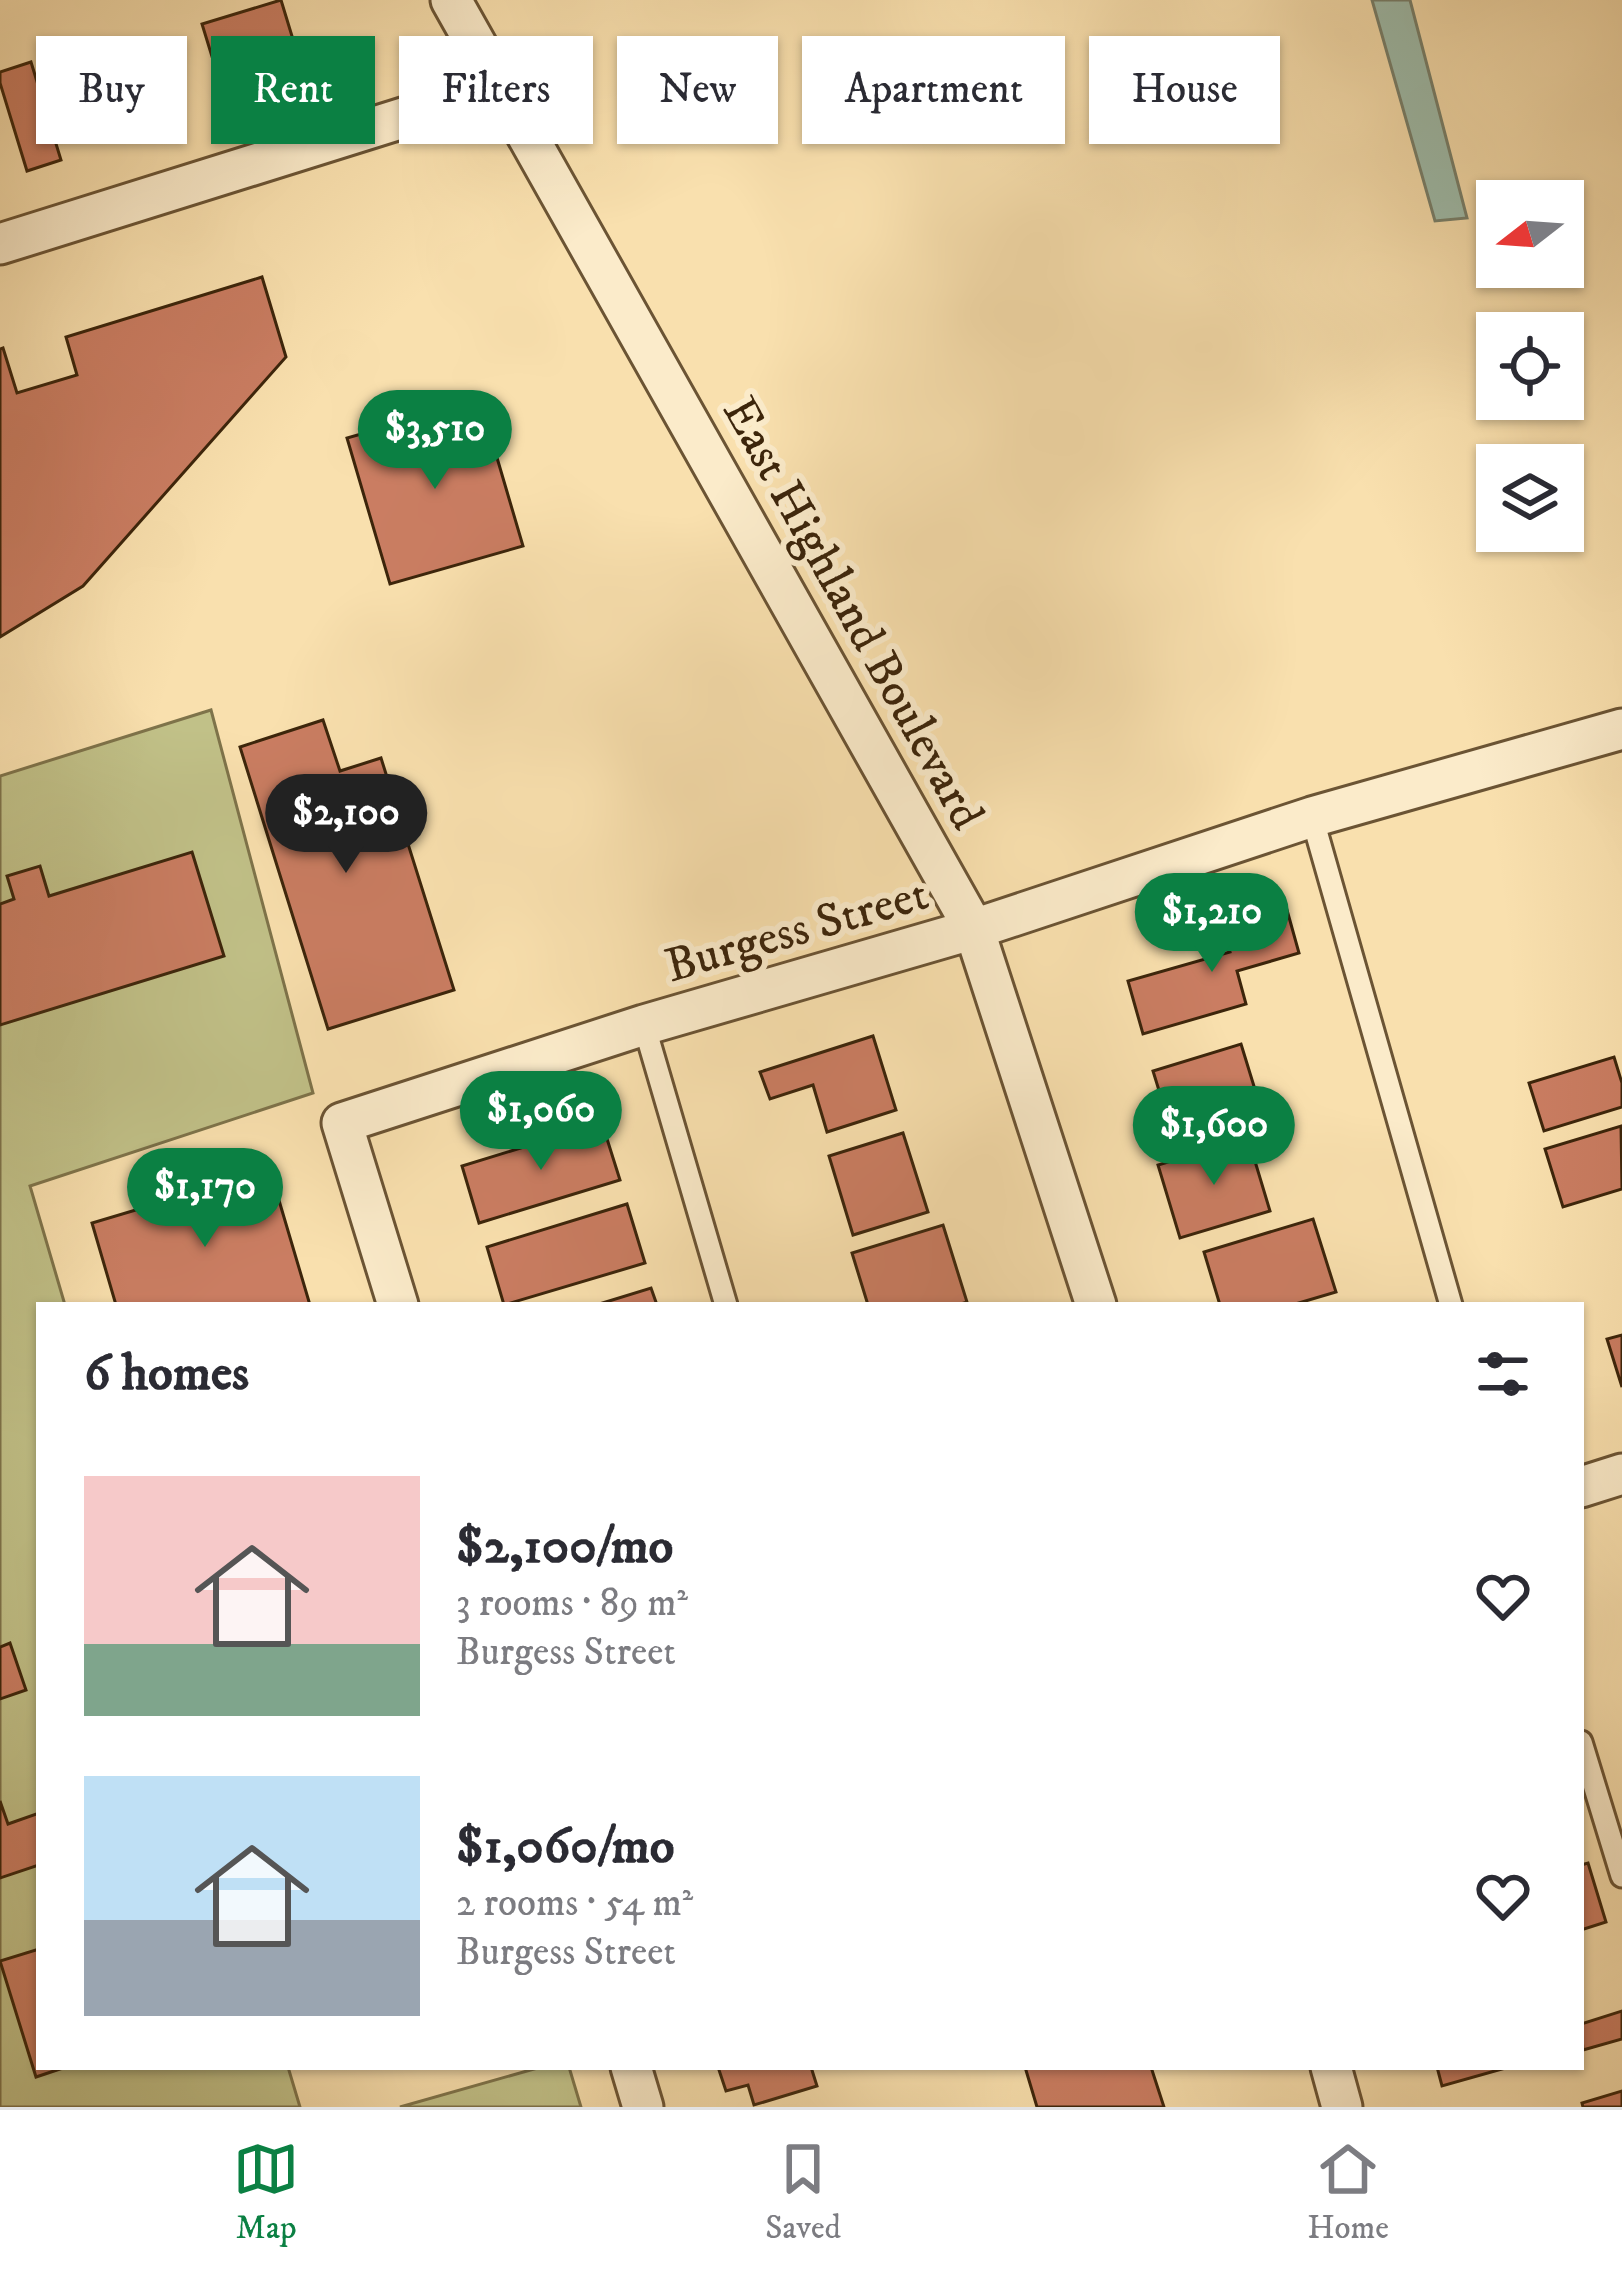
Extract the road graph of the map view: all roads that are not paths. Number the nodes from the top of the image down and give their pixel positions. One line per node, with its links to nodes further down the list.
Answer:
1 (451, 0): 2 (street, East Highland Boulevard)
2 (472, 36)
3 (399, 119): 5 (street)
4 (534, 144): 8 (street, East Highland Boulevard)
5 (0, 244)
6 (1622, 729): 7 (street, Burgess Street)
7 (1312, 817): 8 (street, Burgess Street); 13 (lane)
8 (974, 929): 9 (street, Burgess Street); 12 (street, East Highland Boulevard)
9 (644, 1025): 10 (street, Burgess Street); 11 (lane)
10 (397, 1302)
11 (725, 1302)
12 (1095, 1302)
13 (1450, 1302)
14 (1622, 1474): 15 (street)
15 (1584, 1486)
16 (1584, 1752): 17 (lane)
17 (1622, 1876)
18 (632, 2070): 20 (street)
19 (1331, 2070): 21 (street)
20 (643, 2107)
21 (1342, 2107)

